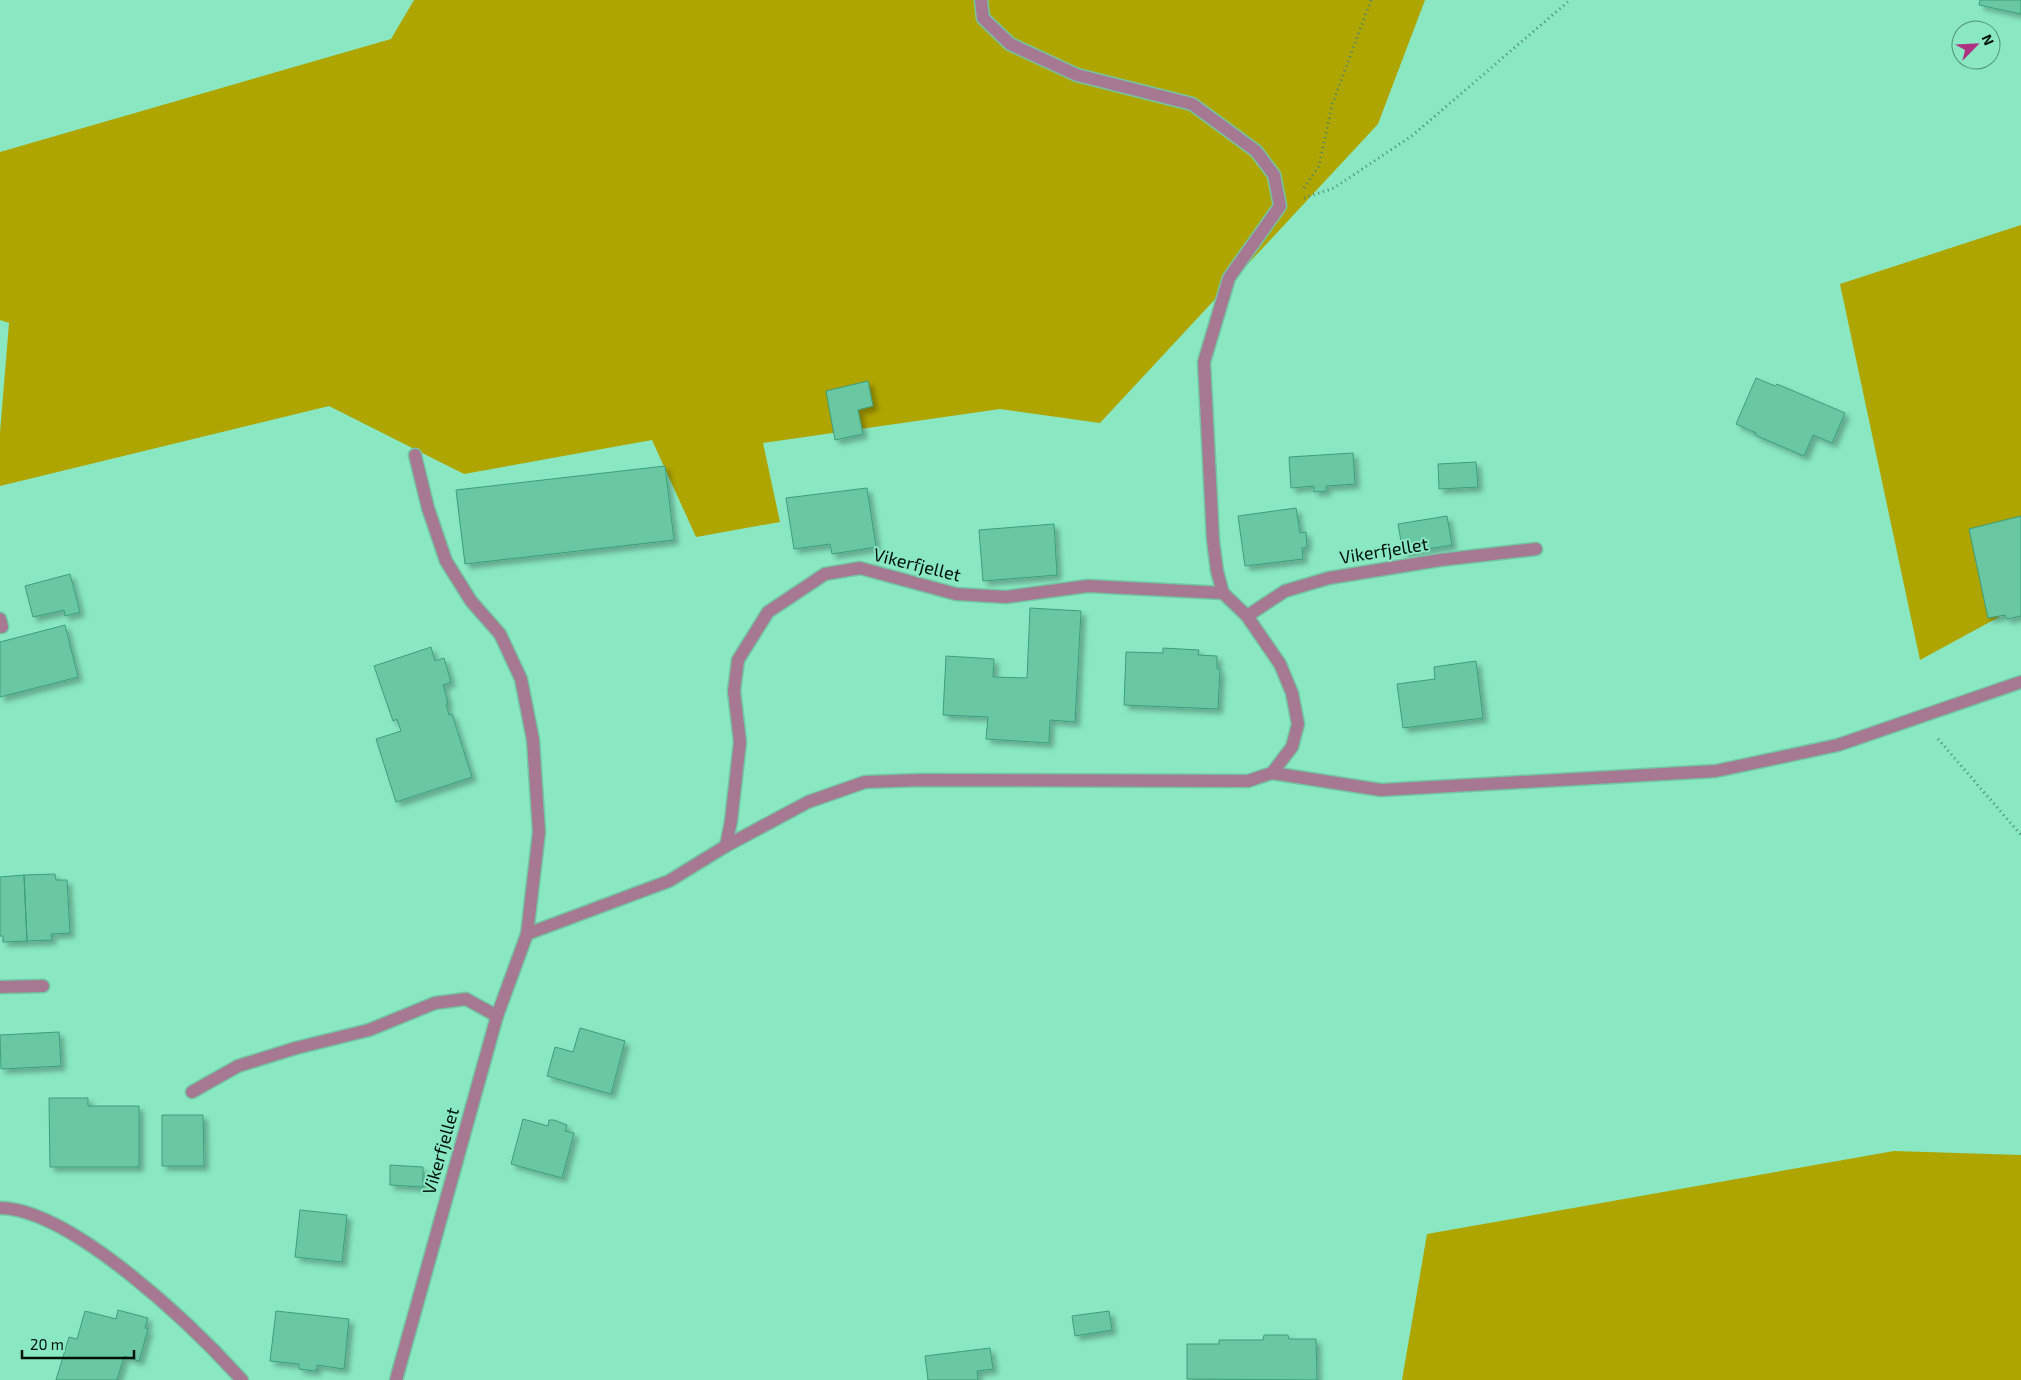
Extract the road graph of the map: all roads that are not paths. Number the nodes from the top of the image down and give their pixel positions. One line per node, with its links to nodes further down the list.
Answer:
1 (981, 0): 4 (street)
2 (415, 455): 9 (street, Vikerfjellet)
3 (1536, 549): 5 (street, Vikerfjellet)
4 (1223, 593): 5 (street); 8 (street, Vikerfjellet)
5 (1247, 616): 7 (street)
6 (2021, 682): 7 (street)
7 (1272, 773): 8 (street)
8 (726, 846): 9 (street)
9 (527, 934): 12 (street, Vikerfjellet)
10 (43, 986): 11 (street)
11 (0, 987)
12 (497, 1016): 13 (street); 16 (street, Vikerfjellet)
13 (192, 1092)
14 (0, 1208): 15 (street)
15 (242, 1380)
16 (396, 1380)

